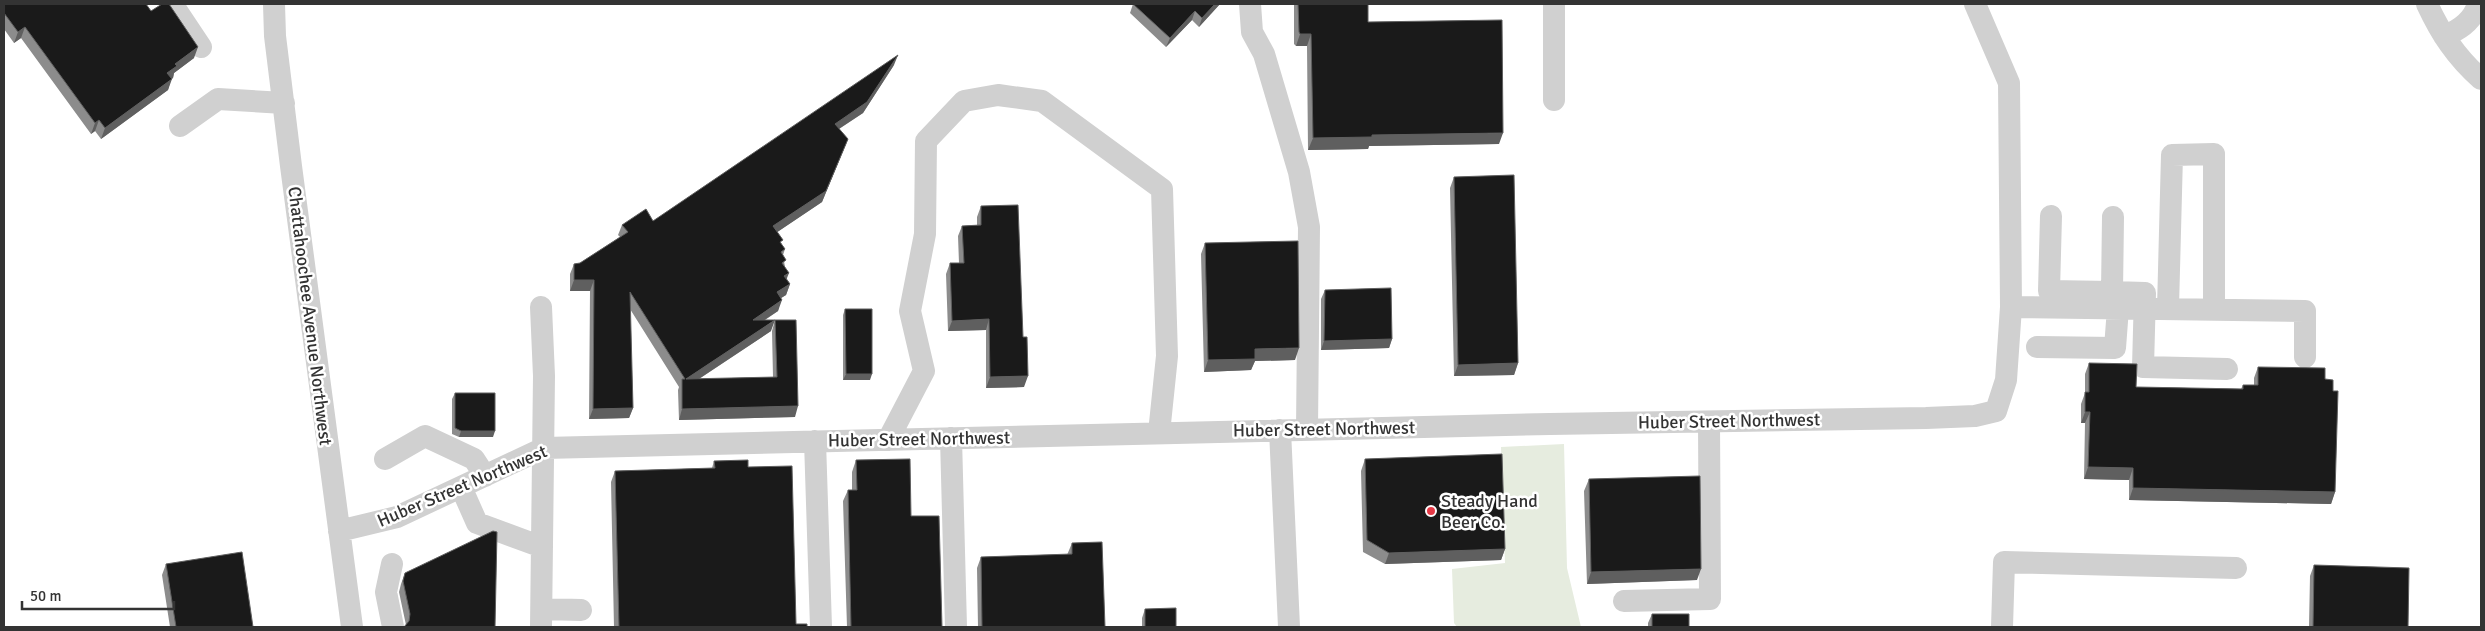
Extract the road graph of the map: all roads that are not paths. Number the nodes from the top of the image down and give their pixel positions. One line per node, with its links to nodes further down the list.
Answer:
1 (274, 4): 12 (street, Chattahoochee Avenue Northwest)
2 (1250, 4): 27 (street)
3 (1554, 4): 11 (street)
4 (1975, 4): 18 (street, Huber Street Northwest)
5 (2427, 4): 8 (street)
6 (2478, 4): 8 (street)
7 (178, 12): 9 (street)
8 (2444, 36): 10 (street)
9 (201, 47)
10 (2481, 79)
11 (1554, 100)
12 (284, 103): 13 (street); 36 (street, Chattahoochee Avenue Northwest)
13 (180, 126)
14 (2051, 216): 16 (street)
15 (2113, 217): 16 (street)
16 (2115, 300): 18 (street); 19 (street); 22 (street)
17 (541, 307): 32 (street)
18 (2011, 307): 25 (street, Huber Street Northwest)
19 (2145, 308): 20 (street); 24 (street)
20 (2168, 308): 21 (street); 21 (street)
21 (2214, 309): 23 (street)
22 (2037, 347)
23 (2305, 357)
24 (2227, 369)
25 (1709, 422): 27 (street, Huber Street Northwest); 40 (street)
26 (1280, 430): 27 (street, Huber Street Northwest); 28 (street, Huber Street Northwest); 47 (street)
27 (1307, 430)
28 (1159, 433): 29 (street, Huber Street Northwest); 30 (street)
29 (951, 438): 30 (street, Huber Street Northwest); 46 (street)
30 (888, 440): 31 (street, Huber Street Northwest)
31 (815, 442): 32 (street, Huber Street Northwest); 45 (street)
32 (544, 448): 34 (street, Huber Street Northwest); 37 (street)
33 (385, 459): 34 (street)
34 (484, 476): 35 (street, Huber Street Northwest)
35 (461, 487): 36 (street, Huber Street Northwest); 37 (street)
36 (339, 531): 43 (street, Chattahoochee Avenue Northwest)
37 (542, 547): 42 (street)
38 (392, 564): 44 (street)
39 (2236, 568): 48 (street)
40 (1624, 601)
41 (580, 610): 42 (street)
42 (542, 618)
43 (352, 627)
44 (392, 627)
45 (822, 627)
46 (956, 627)
47 (1289, 627)
48 (2002, 627)

